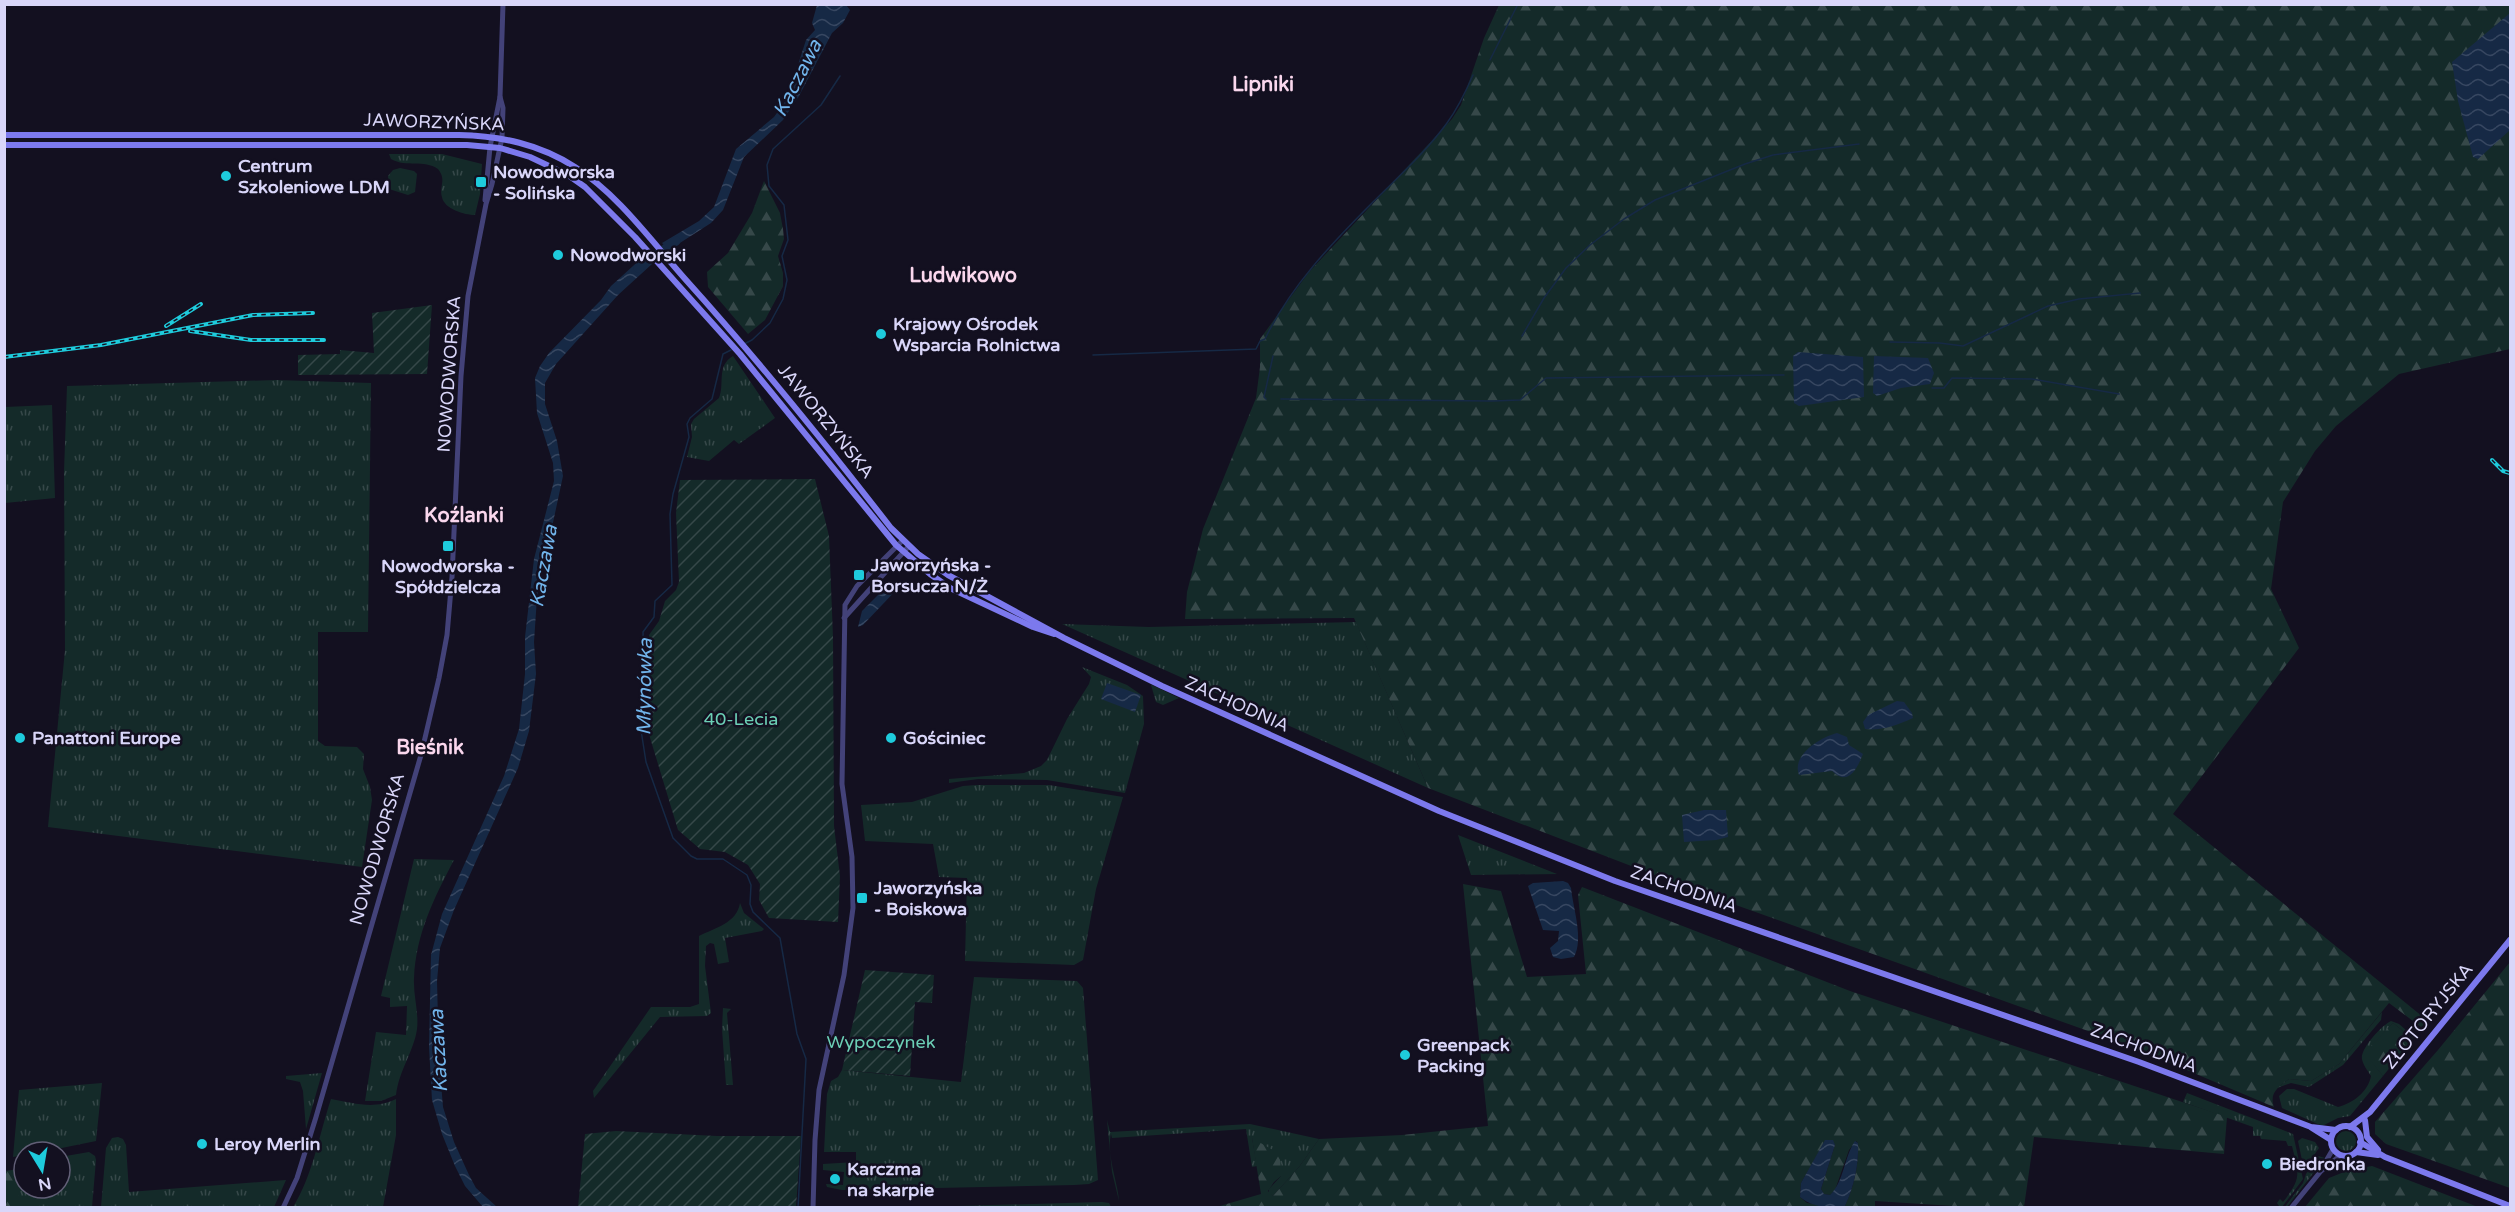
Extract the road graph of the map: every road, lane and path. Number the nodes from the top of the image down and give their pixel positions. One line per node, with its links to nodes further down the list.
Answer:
1 (503, 4): 2 (street, NOWODWORSKA)
2 (500, 97): 4 (street, NOWODWORSKA); 5 (street, NOWODWORSKA)
3 (4, 135): 4 (main road, JAWORZYŃSKA)
4 (492, 136): 5 (main road, JAWORZYŃSKA); 7 (street, NOWODWORSKA)
5 (502, 138): 8 (street, NOWODWORSKA); 10 (main road, JAWORZYŃSKA)
6 (4, 145): 7 (main road, JAWORZYŃSKA)
7 (490, 147): 8 (main road, JAWORZYŃSKA); 9 (street, NOWODWORSKA)
8 (500, 148): 9 (street, NOWODWORSKA); 11 (main road, JAWORZYŃSKA)
9 (486, 204): 30 (street, NOWODWORSKA)
10 (903, 540): 11 (street); 12 (main road, JAWORZYŃSKA)
11 (896, 545): 13 (main road, JAWORZYŃSKA); 14 (street)
12 (909, 546): 13 (street); 15 (main road, ZACHODNIA)
13 (903, 552): 14 (street); 15 (main road, ZACHODNIA)
14 (844, 619): 31 (street)
15 (1064, 638): 19 (main road, ZACHODNIA)
16 (2511, 940): 17 (main road, ZŁOTORYJSKA)
17 (2370, 1112): 18 (main road, ZŁOTORYJSKA); 20 (main road, ZŁOTORYJSKA)
18 (2365, 1120): 22 (main road, ZŁOTORYJSKA); 27 (main road)
19 (2311, 1127): 21 (main road, ZACHODNIA); 23 (main road, ZACHODNIA)
20 (2350, 1127): 21 (main road); 22 (main road)
21 (2336, 1130): 23 (main road)
22 (2359, 1138): 25 (main road); 27 (main road)
23 (2331, 1140): 24 (main road)
24 (2333, 1149): 26 (main road); 28 (street)
25 (2355, 1152): 26 (main road); 27 (main road)
26 (2341, 1155): 28 (street)
27 (2385, 1156): 29 (main road)
28 (2321, 1171): 32 (street)
29 (2511, 1206)
30 (283, 1208)
31 (813, 1208)
32 (2291, 1208)

